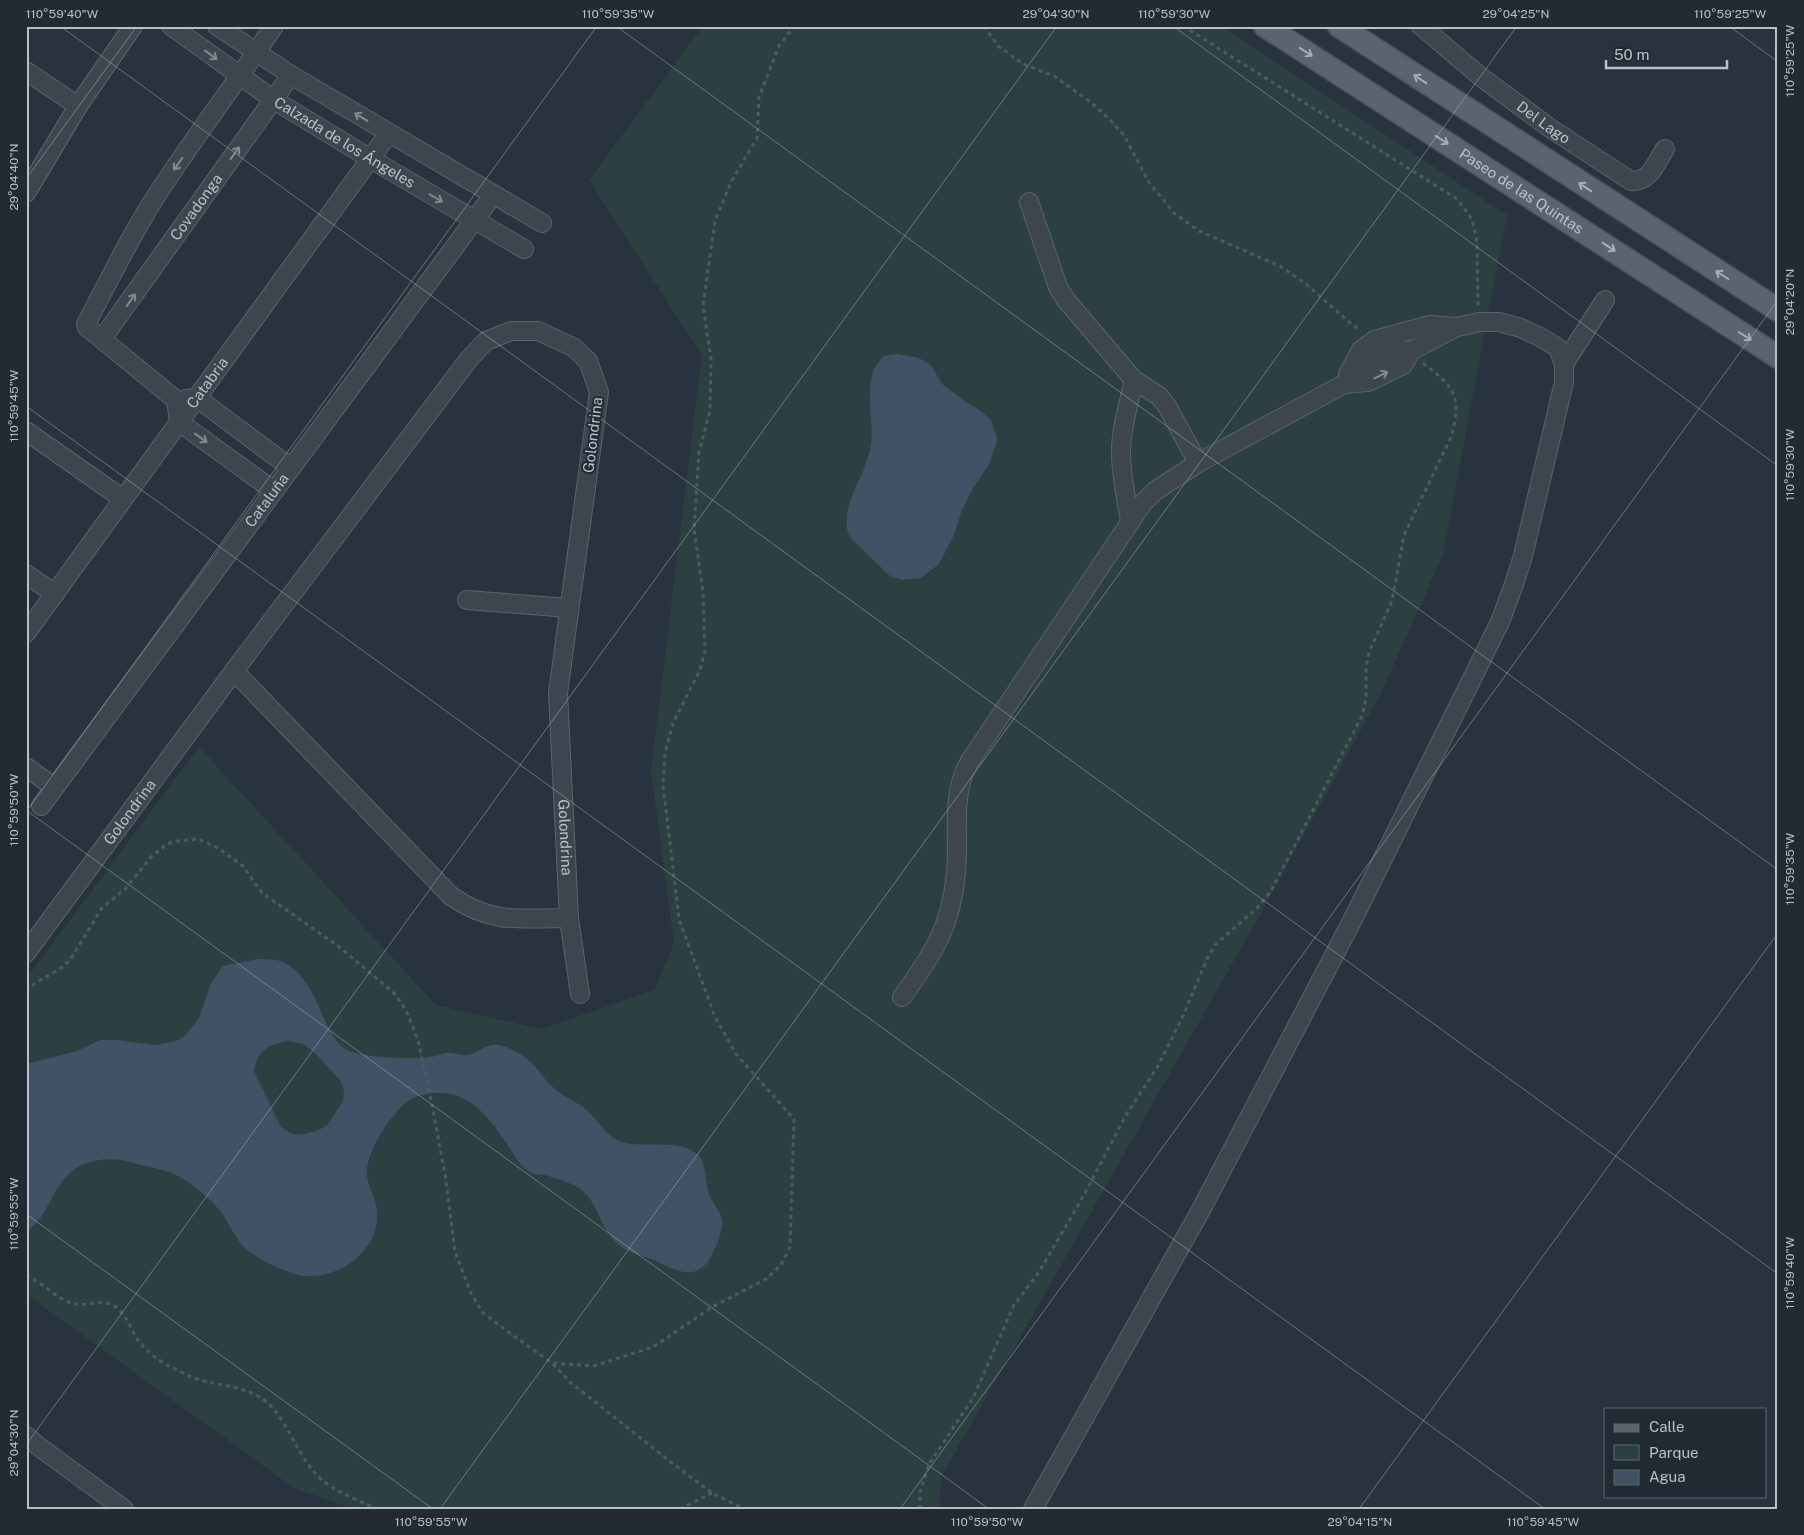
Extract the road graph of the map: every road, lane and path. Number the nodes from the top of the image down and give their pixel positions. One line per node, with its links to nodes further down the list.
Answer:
1 (133, 26): 16 (street)
2 (171, 26): 14 (street, Calzada de los Ángeles, one-way to 14)
3 (217, 26): 11 (street, Calzada de los Ángeles)
4 (274, 26): 11 (street)
5 (794, 26): 61 (path)
6 (984, 26): 31 (path)
7 (1183, 26): 28 (path)
8 (1264, 26): 33 (main road, Paseo de las Quintas, one-way to 33)
9 (1339, 26): 27 (main road, one-way to 9)
10 (1421, 26): 18 (street, Del Lago)
11 (256, 52): 13 (street, Calzada de los Ángeles); 14 (street)
12 (26, 71): 16 (street)
13 (291, 75): 15 (street, Covadonga); 17 (street, Calzada de los Ángeles, one-way to 13)
14 (241, 76): 15 (street, Calzada de los Ángeles); 30 (street, one-way to 30)
15 (274, 100): 19 (street, Calzada de los Ángeles); 30 (street, Covadonga, one-way to 15)
16 (78, 106): 20 (street)
17 (390, 134): 19 (street, Catabria); 21 (street, Calzada de los Ángeles)
18 (1665, 149)
19 (371, 159): 23 (street, Calzada de los Ángeles, one-way to 23); 37 (street, Catabria)
20 (26, 193)
21 (493, 195): 23 (street, Cataluña); 24 (street, Calzada de los Ángeles)
22 (1029, 202): 35 (street)
23 (475, 220): 25 (street, Calzada de los Ángeles); 42 (street, Cataluña)
24 (542, 222)
25 (524, 248)
26 (1605, 300): 34 (street)
27 (1778, 310)
28 (1479, 322): 29 (street); 34 (street)
29 (1457, 327): 31 (street); 32 (street)
30 (102, 339): 38 (street)
31 (1375, 340): 36 (street)
32 (1411, 351): 36 (street); 68 (path)
33 (1778, 357)
34 (1564, 364): 69 (street)
35 (1134, 380): 41 (street); 45 (street)
36 (1344, 384): 41 (street)
37 (197, 398): 38 (street); 39 (street, Catabria); 42 (street)
38 (176, 400): 39 (street)
39 (179, 422): 43 (street, one-way to 43); 44 (street, Catabria)
40 (26, 432): 44 (street)
41 (1198, 463): 45 (street)
42 (291, 468): 43 (street, Cataluña)
43 (274, 491): 53 (street, Cataluña)
44 (123, 500): 47 (street, Catabria)
45 (1130, 521): 59 (street)
46 (26, 574): 47 (street)
47 (55, 594): 50 (street, Catabria)
48 (467, 600): 49 (street)
49 (569, 608): 51 (street, Golondrina); 55 (street, Golondrina)
50 (27, 628)
51 (234, 671): 55 (street); 56 (street, Golondrina)
52 (26, 767): 53 (street)
53 (54, 788): 54 (street, Cataluña)
54 (41, 806)
55 (569, 918): 58 (street, Golondrina)
56 (26, 953)
57 (26, 991): 61 (path)
58 (580, 994)
59 (902, 997)
60 (26, 1276): 65 (path)
61 (552, 1363): 63 (path)
62 (26, 1436): 64 (street)
63 (712, 1493): 66 (path); 67 (path)
64 (124, 1509)
65 (377, 1509)
66 (680, 1509)
67 (744, 1509)
68 (920, 1509)
69 (1033, 1509)

